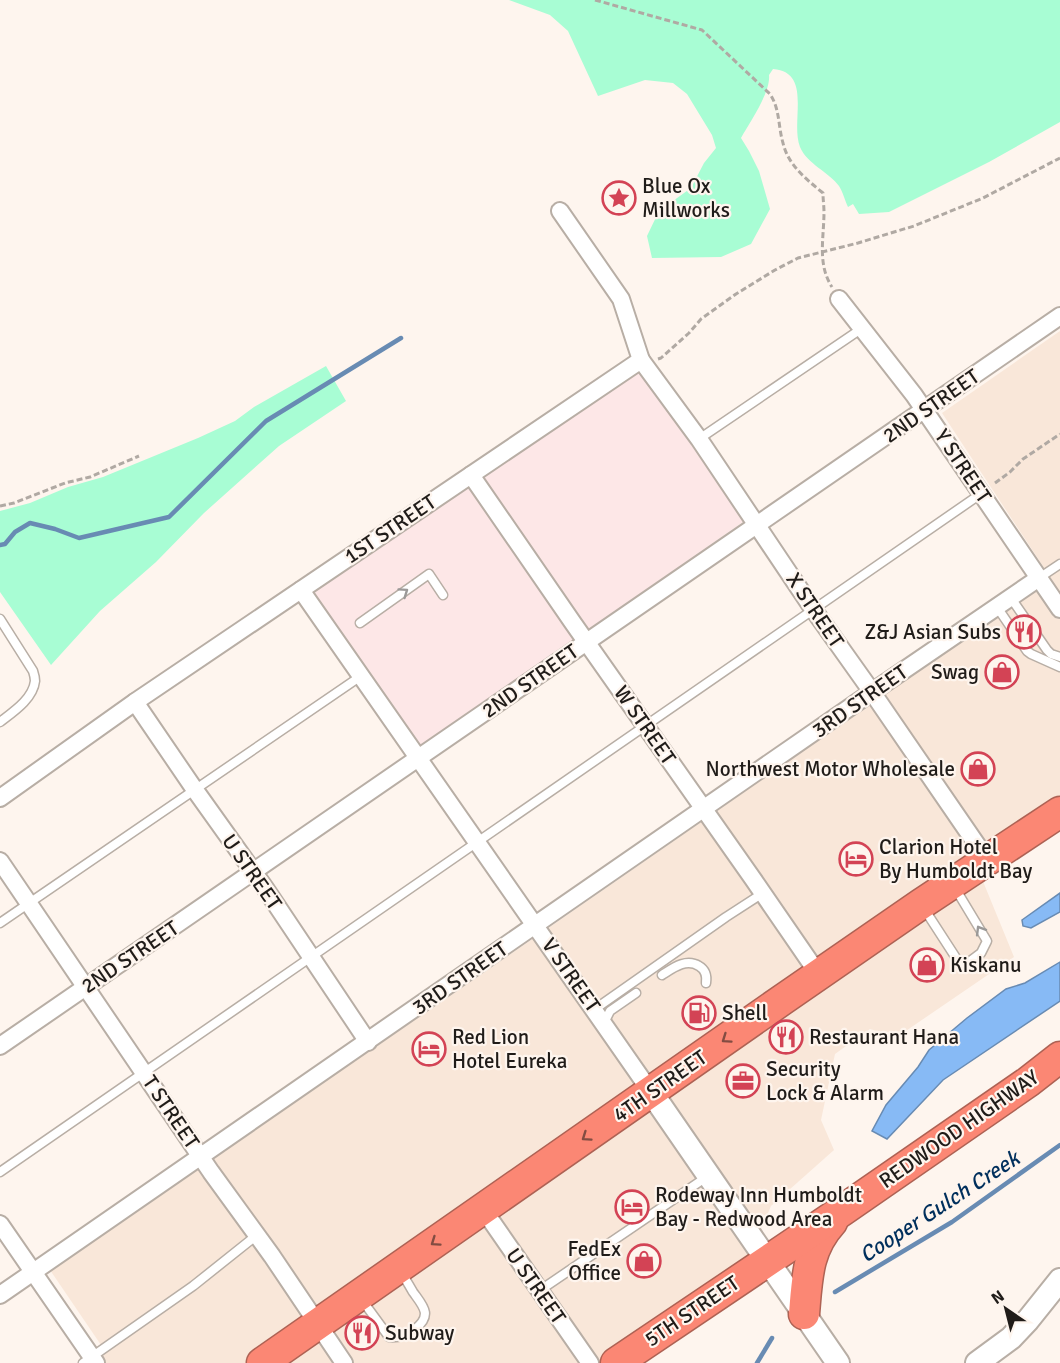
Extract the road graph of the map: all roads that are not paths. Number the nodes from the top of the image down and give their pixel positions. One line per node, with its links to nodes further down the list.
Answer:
1 (560, 211): 5 (street)
2 (839, 299): 4 (street, Y STREET)
3 (1060, 316): 6 (street, 2ND STREET)
4 (861, 328): 6 (street, Y STREET); 7 (lane)
5 (641, 360): 7 (street, X STREET); 8 (street, 1ST STREET)
6 (925, 410): 9 (street, Y STREET); 10 (street, 2ND STREET)
7 (699, 439): 10 (street, X STREET)
8 (471, 475): 13 (street, 1ST STREET); 20 (street, W STREET)
9 (982, 493): 12 (street, Y STREET); 16 (lane)
10 (758, 525): 16 (street, X STREET); 20 (street, 2ND STREET)
11 (1060, 564): 12 (lane)
12 (1039, 578): 15 (street, 3RD STREET); 17 (street, Y STREET)
13 (301, 590): 23 (street, V STREET); 25 (street, 1ST STREET)
14 (443, 595): 19 (lane, one-way to 14)
15 (1004, 603): 21 (lane); 22 (lane); 24 (street, 3RD STREET)
16 (813, 609): 24 (street, X STREET); 27 (lane)
17 (1060, 609)
18 (0, 619): 26 (lane)
19 (360, 623)
20 (586, 642): 27 (street, W STREET); 28 (street, 2ND STREET)
21 (1060, 657)
22 (1060, 667)
23 (361, 676): 28 (street, V STREET); 29 (lane)
24 (872, 693): 31 (street, 3RD STREET); 35 (street, X STREET)
25 (135, 702): 29 (street, U STREET); 30 (street, 1ST STREET)
26 (0, 722)
27 (645, 725): 31 (street, W STREET); 33 (lane)
28 (419, 759): 33 (street, V STREET); 36 (street, 2ND STREET)
29 (195, 790): 36 (street, U STREET); 39 (lane)
30 (0, 798)
31 (704, 809): 38 (street, W STREET); 42 (street, 3RD STREET)
32 (1060, 812): 35 (highway, 4TH STREET)
33 (476, 841): 42 (street, V STREET); 43 (lane)
34 (0, 861): 39 (street, T STREET)
35 (987, 861): 37 (highway, 4TH STREET)
36 (253, 872): 43 (street, U STREET); 47 (street, 2ND STREET)
37 (953, 884): 40 (highway, 4TH STREET); 40 (lane, one-way to 37)
38 (763, 893): 45 (street, W STREET); 49 (lane)
39 (28, 903): 41 (lane); 47 (street, T STREET)
40 (921, 904): 45 (highway, 4TH STREET)
41 (0, 923)
42 (536, 925): 49 (street, V STREET); 50 (street, 3RD STREET)
43 (310, 956): 50 (street, U STREET); 53 (lane)
44 (662, 975): 46 (lane)
45 (819, 975): 54 (highway, 4TH STREET, one-way to 54)
46 (706, 983)
47 (86, 987): 51 (street, 2ND STREET); 53 (street, T STREET)
48 (636, 993): 49 (lane)
49 (599, 1016): 54 (street, V STREET)
50 (368, 1042): 55 (street, 3RD STREET)
51 (0, 1046)
52 (1060, 1057): 59 (highway, REDWOOD HIGHWAY)
53 (144, 1072): 55 (street, T STREET); 56 (lane)
54 (651, 1092): 57 (main road, V STREET); 58 (highway, 4TH STREET, one-way to 58)
55 (201, 1156): 61 (street, T STREET); 64 (street, 3RD STREET)
56 (0, 1172)
57 (708, 1175): 62 (main road, V STREET); 66 (lane)
58 (483, 1209): 63 (highway, 4TH STREET, one-way to 63); 66 (street, U STREET)
59 (843, 1210): 62 (highway, REDWOOD HIGHWAY); 69 (highway)
60 (0, 1224): 64 (street)
61 (257, 1235): 70 (street, T STREET); 71 (lane)
62 (768, 1261): 69 (main road, V STREET); 75 (highway, 5TH STREET)
63 (398, 1268): 68 (highway, 4TH STREET); 68 (lane)
64 (33, 1273): 67 (street, 3RD STREET); 71 (street)
65 (1060, 1280): 77 (main road)
66 (539, 1291): 74 (street, U STREET)
67 (0, 1295)
68 (359, 1296): 70 (highway, 4TH STREET)
69 (804, 1314): 76 (main road, V STREET)
70 (318, 1324): 72 (highway, 4TH STREET); 73 (street, T STREET)
71 (90, 1361)
72 (262, 1363)
73 (344, 1363)
74 (590, 1363)
75 (616, 1363)
76 (838, 1363)
77 (977, 1363)

